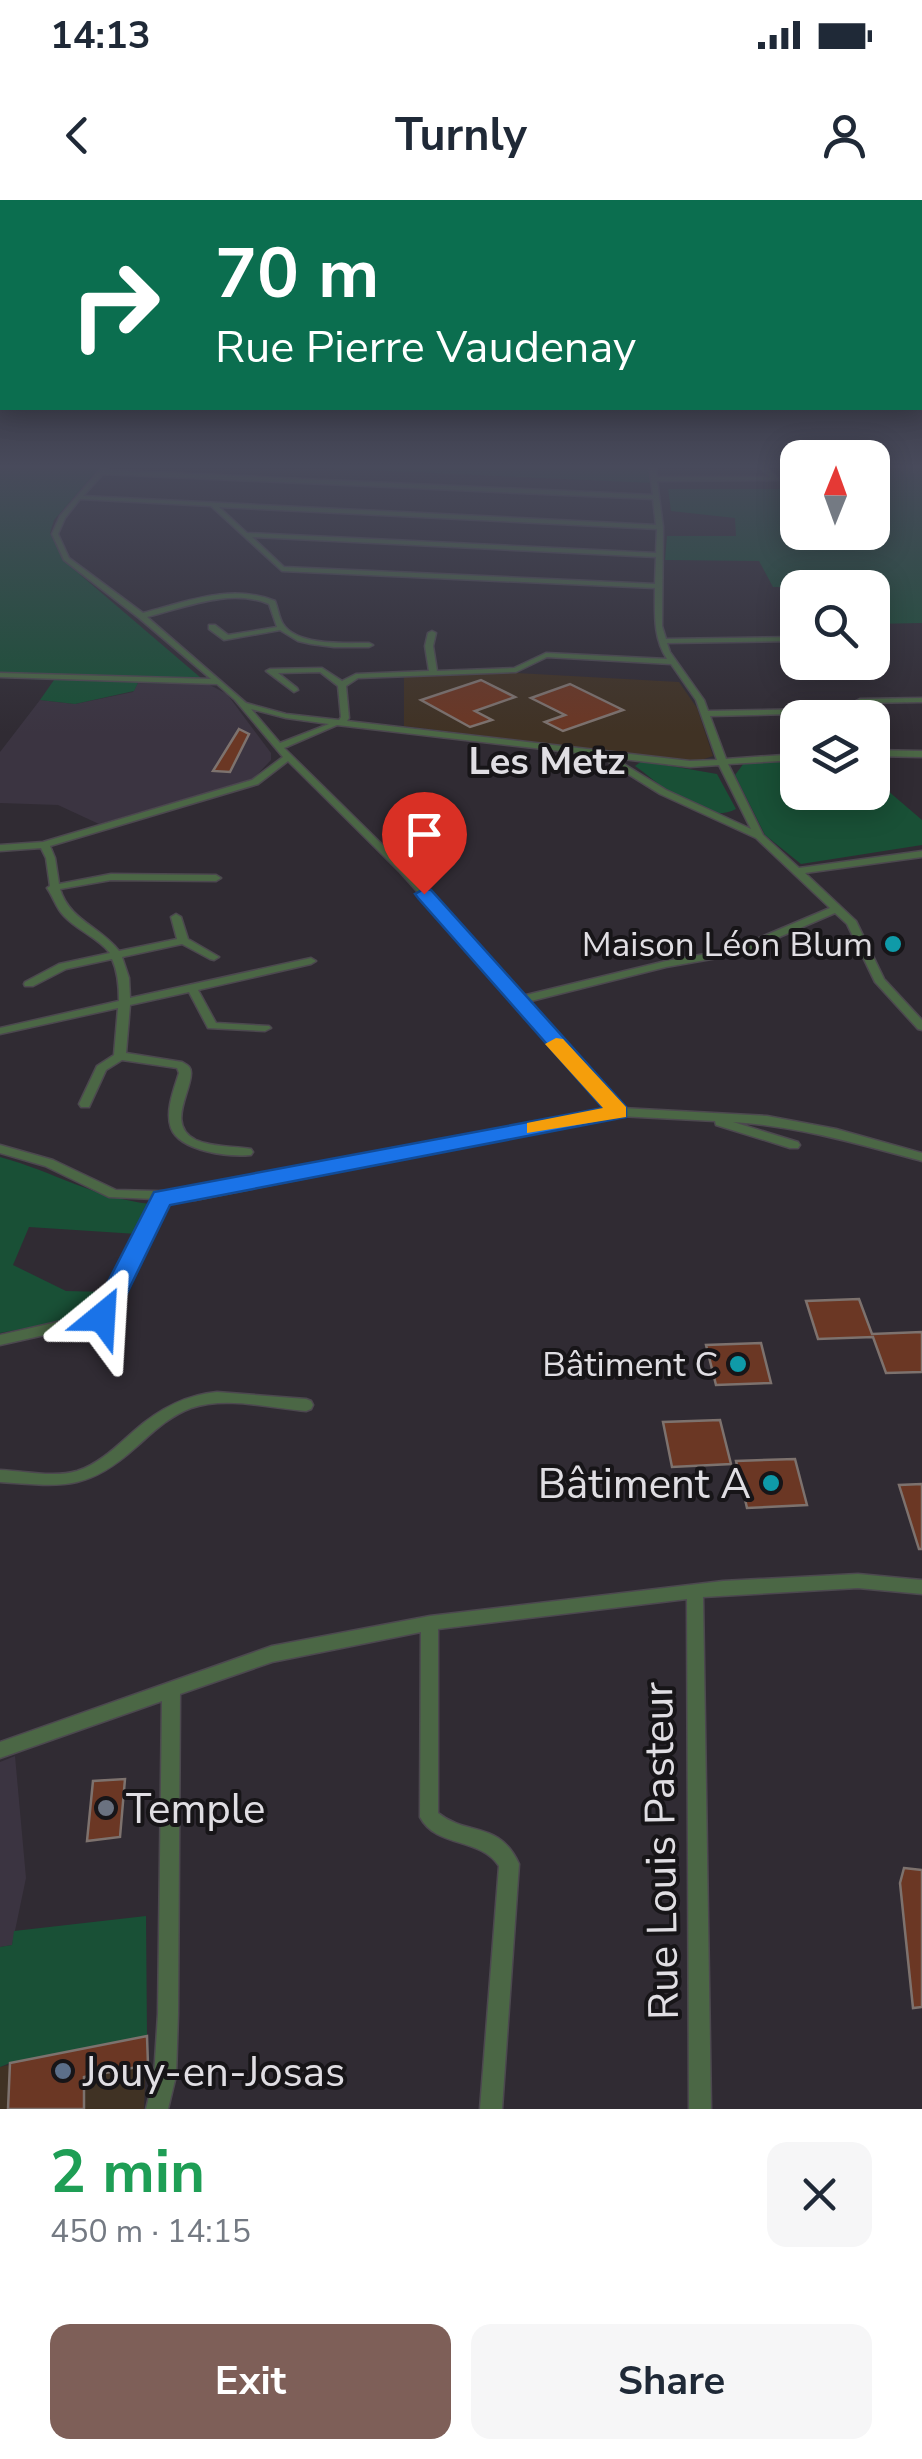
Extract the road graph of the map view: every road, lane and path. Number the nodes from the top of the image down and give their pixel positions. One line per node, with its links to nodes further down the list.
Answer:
1 (63, 554): 6 (street)
2 (265, 554): 5 (street)
3 (620, 554): 4 (street)
4 (658, 556): 5 (street)
5 (658, 586): 11 (street)
6 (142, 616): 8 (street); 20 (street)
7 (212, 627): 8 (street)
8 (281, 628): 12 (street)
9 (432, 633): 16 (street)
10 (780, 640): 11 (street)
11 (661, 641): 14 (street)
12 (369, 645)
13 (260, 662): 15 (street)
14 (671, 662): 16 (street); 28 (street)
15 (270, 671): 17 (street); 22 (street)
16 (433, 672): 19 (street)
17 (332, 674): 19 (street); 21 (street)
18 (0, 675): 20 (street)
19 (356, 676): 21 (street)
20 (220, 682): 25 (street)
21 (342, 685): 30 (street)
22 (294, 690)
23 (922, 700): 24 (street)
24 (890, 701)
25 (242, 704): 27 (street); 29 (street)
26 (780, 712): 28 (street)
27 (267, 713): 29 (street); 30 (street)
28 (707, 714): 38 (street)
29 (252, 719): 31 (street)
30 (340, 723): 31 (street); 32 (street)
31 (278, 747): 35 (street)
32 (601, 753): 36 (street); 39 (street)
33 (890, 753): 34 (street)
34 (922, 754)
35 (289, 756): 43 (street); 59 (street)
36 (639, 758): 38 (street); 39 (street)
37 (780, 758): 38 (street)
38 (723, 763): 40 (street)
39 (626, 768): 41 (street)
40 (746, 815): 41 (street); 42 (street)
41 (717, 819): 42 (street)
42 (759, 836): 47 (street)
43 (44, 845): 44 (street); 50 (street)
44 (0, 848)
45 (922, 854): 47 (street)
46 (152, 864): 48 (street)
47 (801, 870): 51 (street)
48 (155, 878): 49 (street); 50 (street)
49 (216, 878)
50 (52, 888): 54 (street)
51 (836, 909): 59 (street); 61 (street)
52 (176, 917): 53 (street)
53 (183, 941): 54 (street); 55 (street)
54 (116, 954): 57 (street); 60 (street)
55 (214, 957)
56 (311, 960): 58 (street)
57 (28, 984)
58 (192, 988): 60 (street); 62 (street)
59 (517, 1001): 66 (street)
60 (126, 1002): 63 (street); 64 (street)
61 (922, 1027)
62 (265, 1028)
63 (0, 1031)
64 (120, 1056): 65 (street); 70 (street)
65 (85, 1104)
66 (618, 1112): 67 (street); 72 (street)
67 (714, 1119): 68 (street); 71 (street)
68 (794, 1146)
69 (0, 1149): 72 (street)
70 (247, 1152)
71 (922, 1157)
72 (162, 1198): 73 (street)
73 (0, 1340)
74 (306, 1406): 75 (street)
75 (0, 1476)
76 (922, 1587): 77 (street)
77 (695, 1593): 78 (street); 83 (street, Rue Louis Pasteur)
78 (430, 1623): 79 (street); 82 (street)
79 (171, 1690): 80 (street); 81 (street)
80 (0, 1750)
81 (158, 2109)
82 (490, 2109)
83 (700, 2109)

